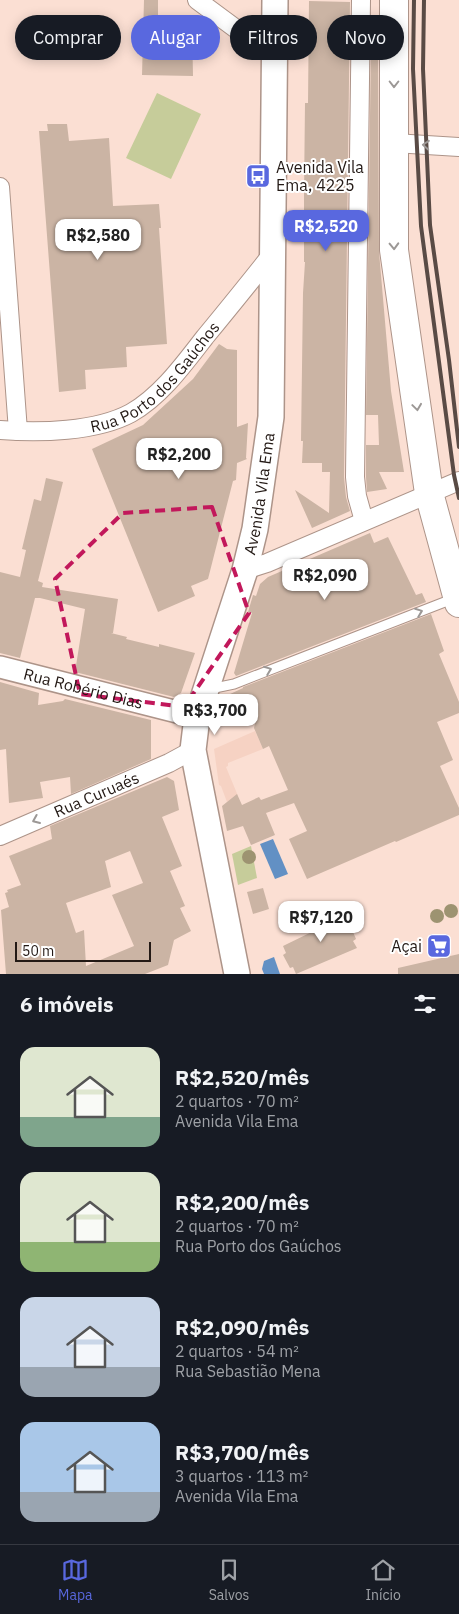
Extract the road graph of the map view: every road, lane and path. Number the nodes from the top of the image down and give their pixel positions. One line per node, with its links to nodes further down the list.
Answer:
1 (197, 0): 6 (street)
2 (275, 0): 5 (main road, Avenida Vila Ema)
3 (361, 0): 16 (street)
4 (394, 0): 8 (main road, one-way to 8)
5 (275, 15)
6 (230, 24)
7 (274, 60): 11 (main road, Avenida Vila Ema)
8 (394, 143): 9 (street, one-way to 8); 15 (main road, one-way to 15)
9 (459, 148)
10 (0, 198): 13 (street)
11 (272, 254): 13 (street, Rua Porto dos Gaúchos); 17 (main road, Avenida Vila Ema)
12 (0, 430): 13 (street, Rua Porto dos Gaúchos)
13 (18, 431)
14 (459, 481): 15 (street)
15 (429, 493): 16 (street); 18 (main road)
16 (364, 521): 17 (street)
17 (245, 570): 20 (main road, Avenida Vila Ema)
18 (458, 600): 20 (lane, one-way to 18)
19 (0, 668): 21 (street, Rua Robério Dias)
20 (205, 690): 21 (main road, Avenida Vila Ema)
21 (197, 716): 22 (main road, Avenida Vila Ema)
22 (192, 750): 23 (street, Rua Curuaés, one-way to 23); 24 (main road, Avenida Vila Ema)
23 (0, 836)
24 (237, 974)

